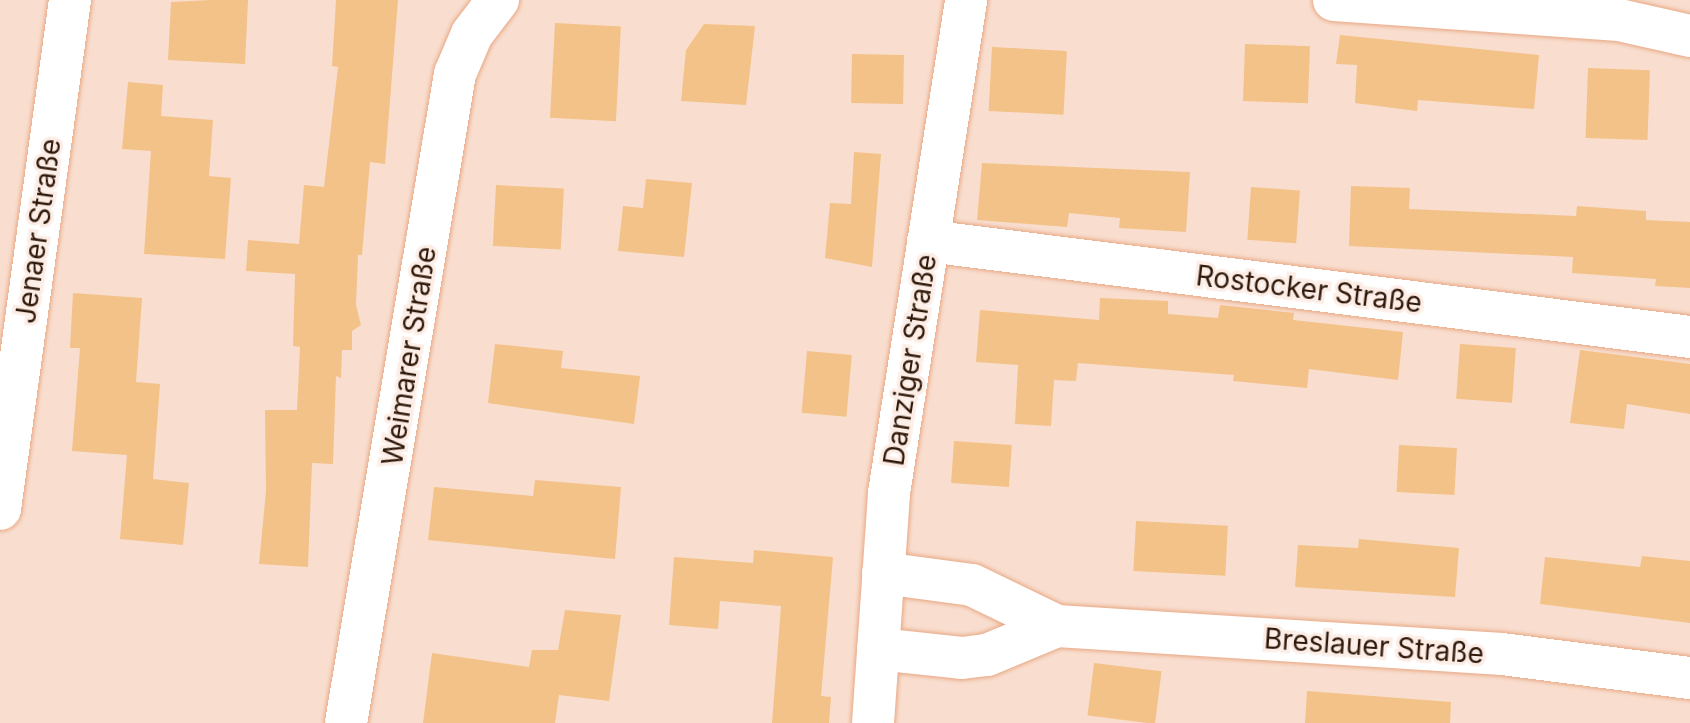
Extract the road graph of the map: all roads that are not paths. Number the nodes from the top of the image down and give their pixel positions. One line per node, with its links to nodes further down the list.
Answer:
1 (70, 0): 8 (street, Jenaer Straße)
2 (498, 0): 13 (street, Weimarer Straße)
3 (966, 0): 6 (street, Danziger Straße)
4 (1334, 0): 5 (street)
5 (1690, 36)
6 (928, 241): 7 (street, Rostocker Straße); 9 (street, Danziger Straße)
7 (1690, 337)
8 (0, 509)
9 (883, 573): 10 (street, Breslauer Straße); 11 (street, Danziger Straße)
10 (1057, 626): 11 (street, Breslauer Straße); 12 (street, Breslauer Straße)
11 (878, 649): 14 (street, Danziger Straße)
12 (1690, 678)
13 (346, 723)
14 (873, 723)

